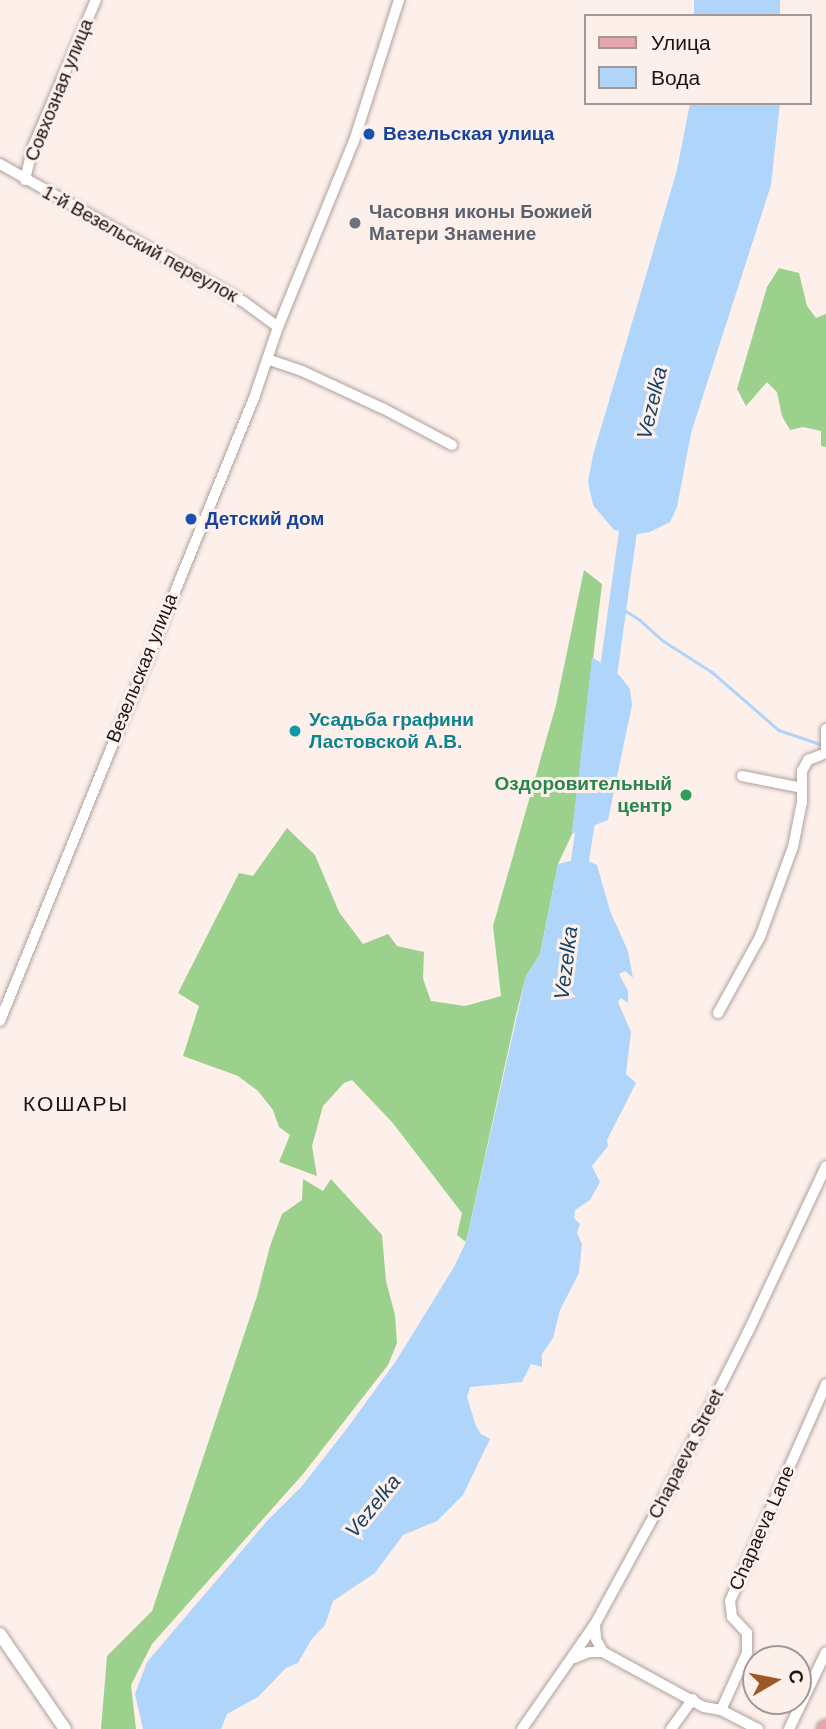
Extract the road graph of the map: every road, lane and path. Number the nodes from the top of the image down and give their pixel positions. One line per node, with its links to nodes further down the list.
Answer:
1 (96, 0): 4 (street, Совхозная улица)
2 (399, 0): 5 (street, Везельская улица)
3 (0, 164): 4 (street, 1-й Везельский переулок)
4 (25, 180): 5 (street, 1-й Везельский переулок)
5 (278, 327): 6 (street, Везельская улица)
6 (267, 359): 7 (street); 14 (street, Везельская улица)
7 (452, 445)
8 (826, 729): 9 (street)
9 (825, 736): 10 (street)
10 (826, 753): 12 (street)
11 (742, 776): 12 (street)
12 (802, 788): 13 (street)
13 (718, 1013)
14 (0, 1021)
15 (826, 1166): 17 (street, Chapaeva Street)
16 (826, 1384): 23 (street, Chapaeva Lane)
17 (595, 1624): 19 (street); 21 (street, Chapaeva Street)
18 (0, 1634): 24 (street)
19 (603, 1652): 21 (street); 22 (street)
20 (826, 1652): 28 (street)
21 (573, 1659): 25 (street, Chapaeva Street)
22 (693, 1699): 23 (street); 26 (street)
23 (721, 1710): 27 (street)
24 (65, 1729)
25 (522, 1729)
26 (671, 1729)
27 (758, 1729)
28 (789, 1729)

